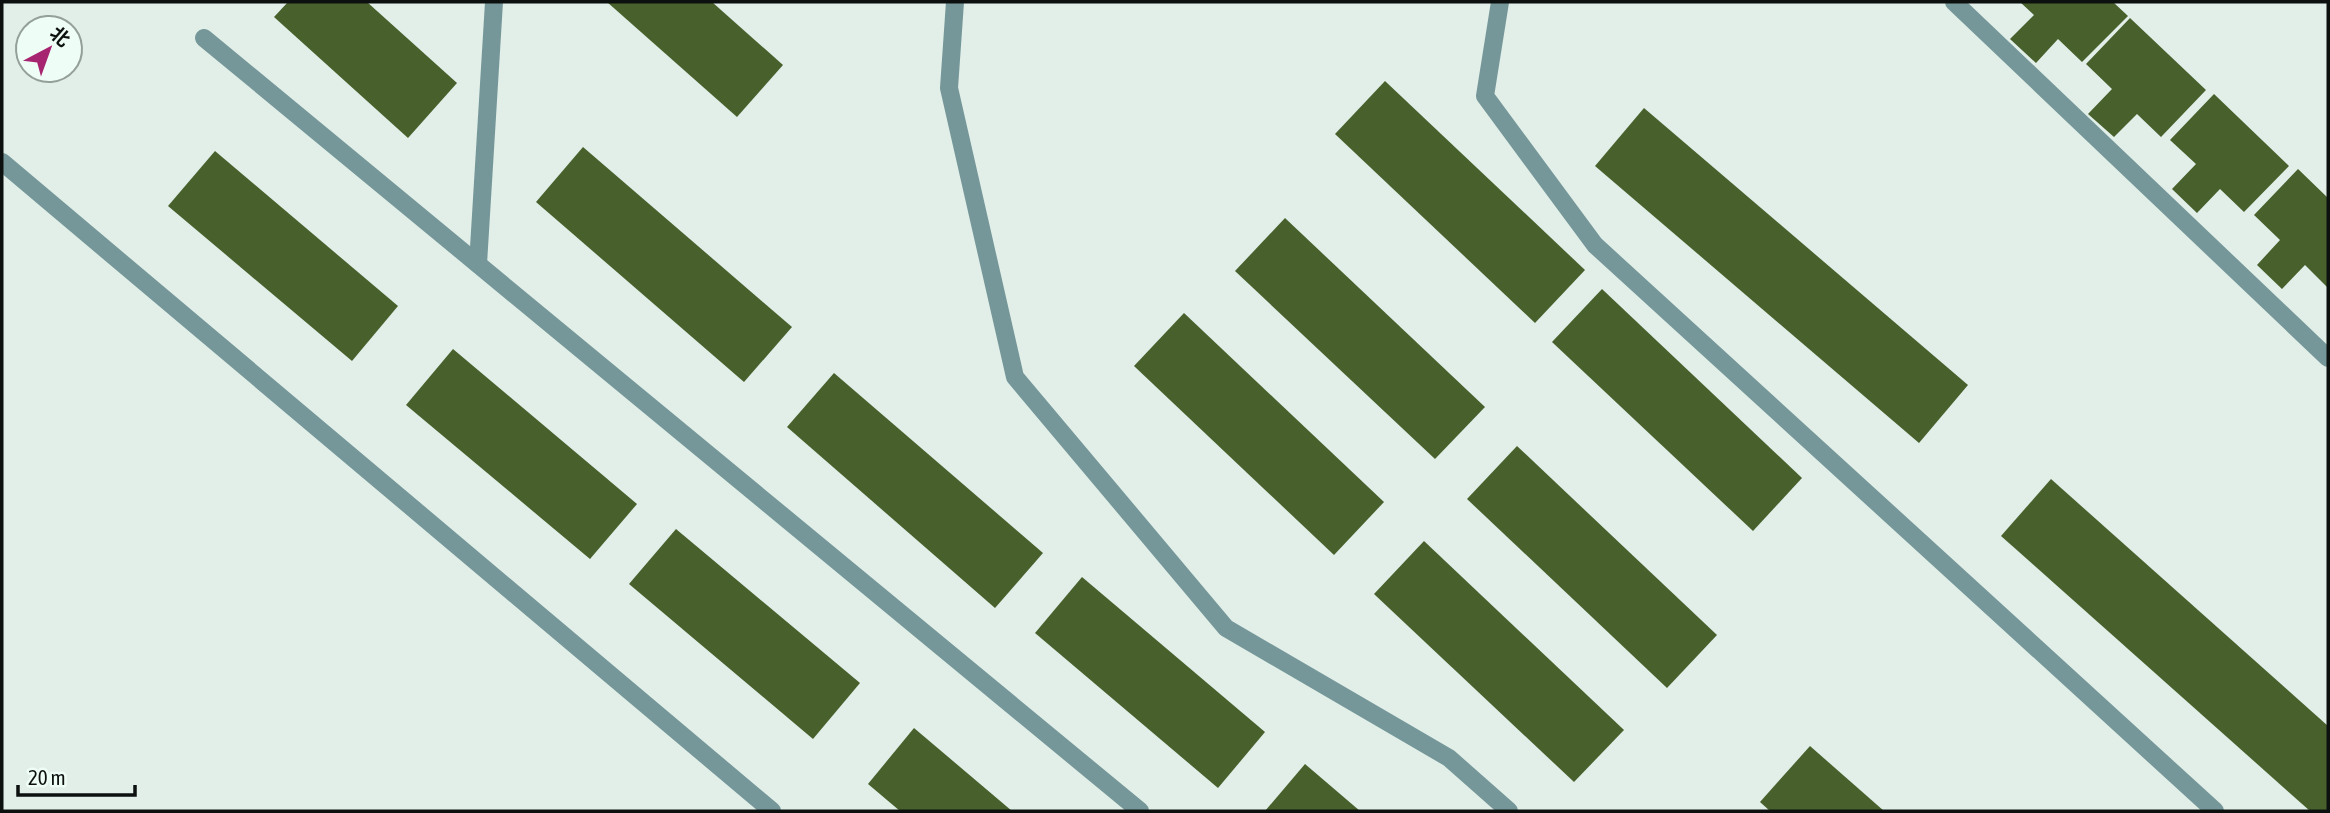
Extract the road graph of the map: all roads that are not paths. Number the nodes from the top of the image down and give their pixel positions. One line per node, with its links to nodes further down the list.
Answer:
1 (494, 2): 7 (street)
2 (955, 2): 11 (street)
3 (1500, 2): 12 (street)
4 (1954, 2): 8 (street)
5 (204, 38): 7 (street)
6 (2, 162): 9 (street)
7 (478, 264): 10 (street)
8 (2325, 348)
9 (772, 811)
10 (1140, 811)
11 (1509, 811)
12 (2215, 811)

